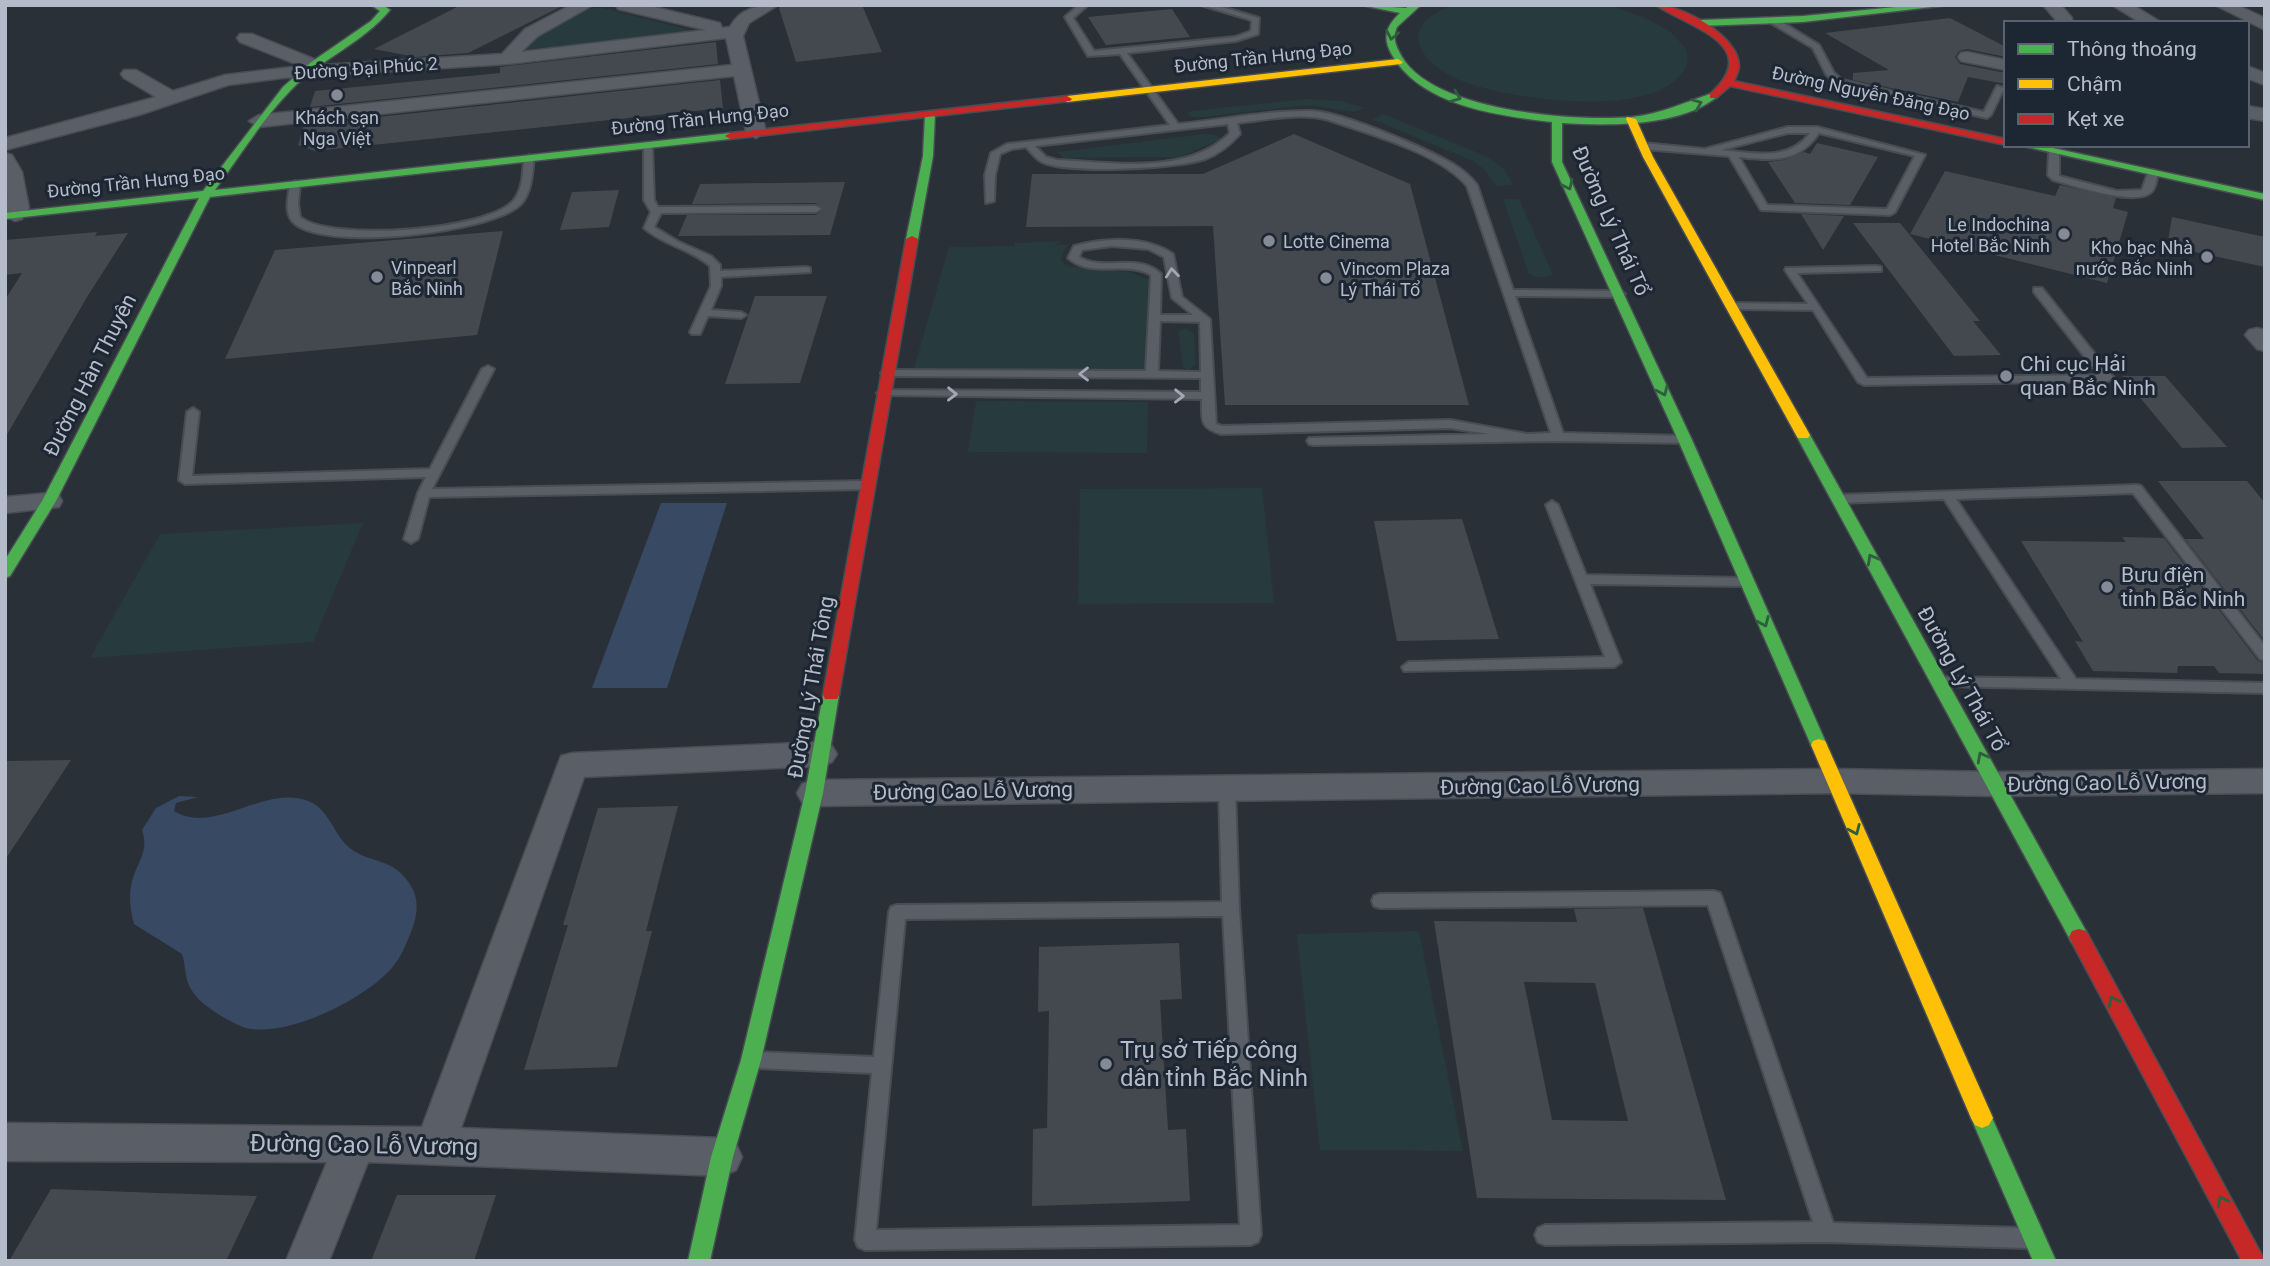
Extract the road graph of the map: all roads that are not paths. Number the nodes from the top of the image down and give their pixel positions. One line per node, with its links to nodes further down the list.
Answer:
1 (403, 5): 13 (main road)
2 (585, 5): 25 (street)
3 (624, 5): 21 (street)
4 (770, 5): 21 (street)
5 (1084, 5): 23 (lane)
6 (1205, 5): 23 (lane)
7 (1365, 5): 14 (main road)
8 (1660, 5): 19 (main road)
9 (1945, 5): 15 (main road)
10 (2051, 5): 17 (street)
11 (2120, 5): 18 (street)
12 (2223, 5): 20 (street)
13 (381, 8): 28 (main road, Đường Hàn Thuyên)
14 (1412, 8): 26 (main road, one-way to 26)
15 (1889, 8): 16 (main road)
16 (1774, 21): 19 (main road); 34 (lane)
17 (2063, 21)
18 (2150, 21)
19 (1700, 23): 33 (main road)
20 (2265, 25)
21 (734, 32): 25 (street, Đường Đại Phúc 2); 29 (street)
22 (246, 38): 28 (street)
23 (1122, 51): 35 (lane)
24 (1968, 57): 27 (street)
25 (508, 59): 28 (street, Đường Đại Phúc 2)
26 (1398, 62): 35 (main road, Đường Trần Hưng Đạo); 38 (main road, one-way to 38)
27 (2004, 65)
28 (309, 68): 36 (street, Đường Đại Phúc 2); 40 (main road, Đường Hàn Thuyên)
29 (740, 70): 40 (street); 44 (street)
30 (2249, 72): 32 (street)
31 (130, 74): 36 (street)
32 (2265, 80)
33 (1729, 83): 39 (main road, one-way to 33); 45 (main road, Đường Nguyễn Đăng Đạo)
34 (2000, 88)
35 (1150, 89): 37 (main road, Đường Trần Hưng Đạo); 42 (lane)
36 (172, 98): 46 (street, Đường Đại Phúc 2)
37 (930, 114): 44 (main road, Đường Trần Hưng Đạo); 77 (main road, Đường Lý Thái Tông)
38 (1557, 119): 39 (main road); 68 (main road, Đường Lý Thái Tổ, one-way to 68)
39 (1631, 119): 49 (main road, Đường Lý Thái Tổ)
40 (259, 121): 57 (main road, Đường Hàn Thuyên)
41 (1232, 122): 42 (lane); 47 (lane); 67 (lane)
42 (1175, 127): 47 (lane)
43 (1817, 130): 51 (lane); 52 (lane); 52 (lane)
44 (756, 132): 48 (main road, Đường Trần Hưng Đạo)
45 (2004, 142)
46 (5, 144)
47 (1028, 144): 59 (lane)
48 (647, 145): 53 (main road, Đường Trần Hưng Đạo); 61 (lane)
49 (1643, 146): 51 (lane); 69 (main road, Đường Lý Thái Tổ)
50 (2038, 148): 55 (main road); 55 (lane)
51 (1707, 151): 52 (lane)
52 (1732, 153)
53 (529, 158): 56 (main road, Đường Trần Hưng Đạo); 56 (lane)
54 (5, 159): 62 (street)
55 (2153, 173): 58 (main road)
56 (295, 184): 57 (main road, Đường Trần Hưng Đạo)
57 (206, 194): 62 (main road, Đường Trần Hưng Đạo); 92 (main road, Đường Hàn Thuyên)
58 (2265, 197)
59 (989, 201)
60 (816, 209): 61 (lane)
61 (655, 211): 65 (lane)
62 (10, 215)
63 (1877, 269): 70 (lane)
64 (806, 270): 65 (lane)
65 (716, 274): 71 (lane)
66 (2038, 290): 70 (lane)
67 (1510, 293): 68 (lane); 83 (lane)
68 (1620, 294): 85 (main road, Đường Lý Thái Tổ, one-way to 85)
69 (1731, 306): 70 (lane); 91 (main road, Đường Lý Thái Tổ)
70 (1816, 307)
71 (704, 313): 72 (lane); 75 (lane)
72 (741, 315)
73 (1156, 318): 74 (lane); 74 (lane, one-way to 73); 78 (lane)
74 (1205, 319): 79 (lane)
75 (696, 332)
76 (488, 369): 87 (lane)
77 (887, 373): 78 (lane, one-way to 77); 80 (main road, Đường Lý Thái Tông)
78 (1152, 374): 79 (lane)
79 (1208, 375): 81 (lane)
80 (883, 393): 81 (lane, one-way to 81); 88 (main road, Đường Lý Thái Tông)
81 (1206, 396): 84 (lane)
82 (193, 412): 87 (lane)
83 (1558, 437): 84 (lane); 85 (lane)
84 (1530, 438): 86 (lane)
85 (1685, 440): 98 (main road, Đường Lý Thái Tổ)
86 (1313, 441)
87 (434, 473): 89 (lane)
88 (867, 485): 89 (lane); 104 (main road, Đường Lý Thái Tông)
89 (424, 493): 95 (lane)
90 (1947, 495): 91 (lane); 99 (lane); 102 (lane)
91 (1838, 499): 101 (main road, Đường Lý Thái Tổ, one-way to 91)
92 (49, 501): 93 (street); 96 (main road, Đường Hàn Thuyên)
93 (5, 505)
94 (1552, 505): 97 (lane)
95 (411, 539)
96 (5, 573)
97 (1581, 579): 98 (lane); 100 (lane)
98 (1747, 582): 105 (main road, Đường Lý Thái Tổ, one-way to 105)
99 (2265, 656)
100 (1409, 667)
101 (1940, 682): 102 (lane); 107 (main road, Đường Lý Thái Tổ, one-way to 101)
102 (2072, 685): 103 (lane)
103 (2265, 688)
104 (821, 754): 109 (main road, Đường Lý Thái Tông); 116 (street)
105 (1834, 781): 107 (street, Đường Cao Lỗ Vương); 108 (street, Đường Cao Lỗ Vương); 120 (main road, Đường Lý Thái Tổ, one-way to 120)
106 (2265, 781): 107 (street, Đường Cao Lỗ Vương)
107 (1996, 784): 124 (main road, Đường Lý Thái Tổ, one-way to 107)
108 (1227, 789): 109 (street, Đường Cao Lỗ Vương); 111 (lane)
109 (814, 793): 112 (main road, Đường Lý Thái Tông)
110 (1380, 901): 118 (lane)
111 (1231, 909): 113 (lane); 113 (lane)
112 (751, 1060): 113 (lane); 117 (main road, Đường Lý Thái Tông)
113 (882, 1065)
114 (6, 1143): 115 (street, Đường Cao Lỗ Vương)
115 (355, 1143): 116 (street, Đường Cao Lỗ Vương); 121 (street)
116 (435, 1146): 117 (street, Đường Cao Lỗ Vương)
117 (722, 1157): 122 (main road, Đường Lý Thái Tông)
118 (1826, 1232): 119 (lane); 120 (lane)
119 (1545, 1234)
120 (2035, 1238): 123 (main road, Đường Lý Thái Tổ)
121 (307, 1261)
122 (699, 1261)
123 (2045, 1261)
124 (2254, 1261)

